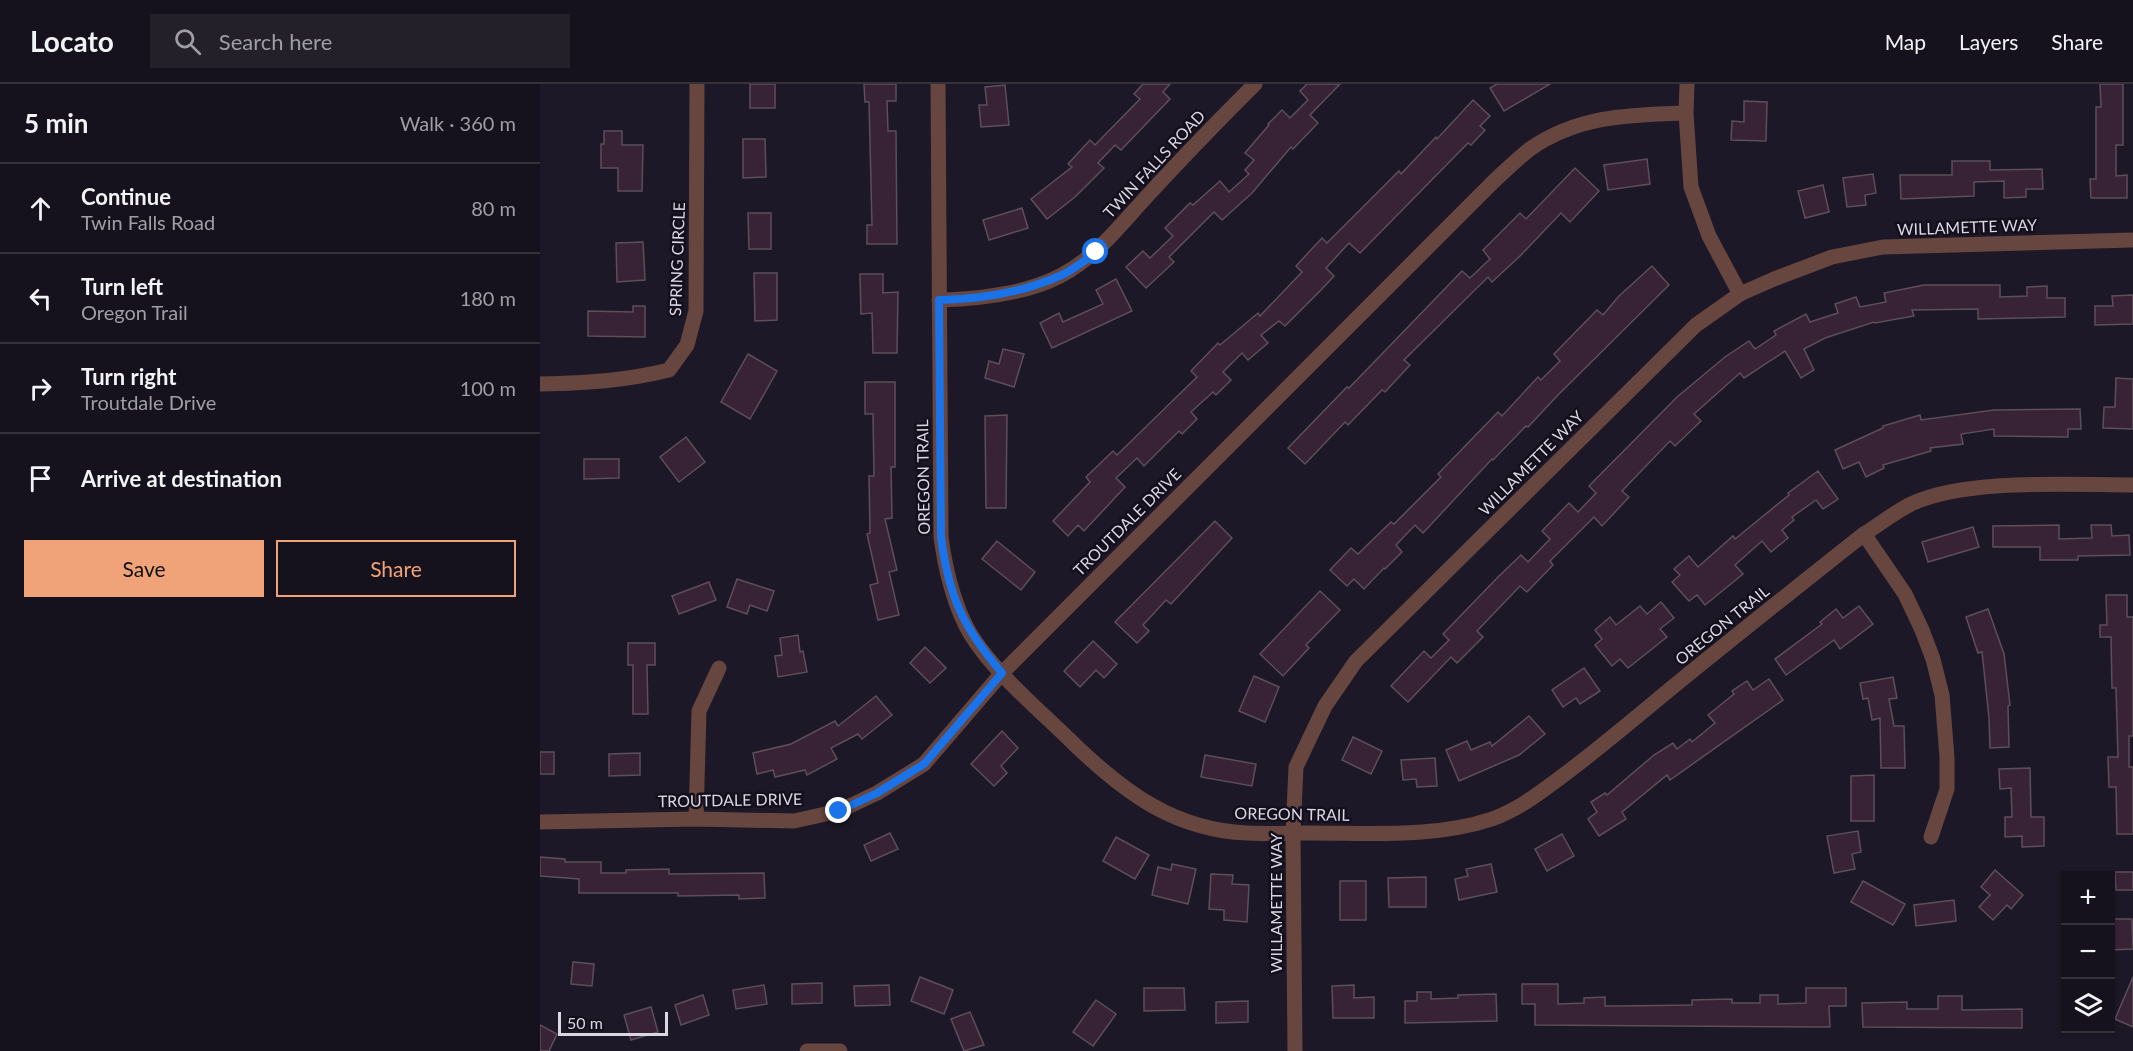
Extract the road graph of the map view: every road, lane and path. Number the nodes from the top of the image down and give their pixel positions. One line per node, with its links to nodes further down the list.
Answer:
1 (697, 84): 9 (street, SPRING CIRCLE)
2 (938, 84): 8 (street, OREGON TRAIL)
3 (1255, 84): 8 (street, TWIN FALLS ROAD)
4 (1687, 84): 5 (street)
5 (1686, 113): 7 (street); 13 (street, TROUTDALE DRIVE)
6 (2133, 240): 7 (street, WILLAMETTE WAY)
7 (1740, 294): 16 (street, WILLAMETTE WAY)
8 (939, 300): 13 (street, OREGON TRAIL)
9 (540, 384)
10 (2133, 484): 11 (street, OREGON TRAIL)
11 (1864, 534): 16 (street, OREGON TRAIL); 17 (street)
12 (719, 668): 14 (street)
13 (1002, 673): 14 (street, TROUTDALE DRIVE); 16 (street, OREGON TRAIL)
14 (696, 819): 15 (street, TROUTDALE DRIVE)
15 (540, 822)
16 (1293, 833): 20 (street, WILLAMETTE WAY)
17 (1931, 837)
18 (807, 1051): 19 (street)
19 (840, 1051)
20 (1295, 1051)

